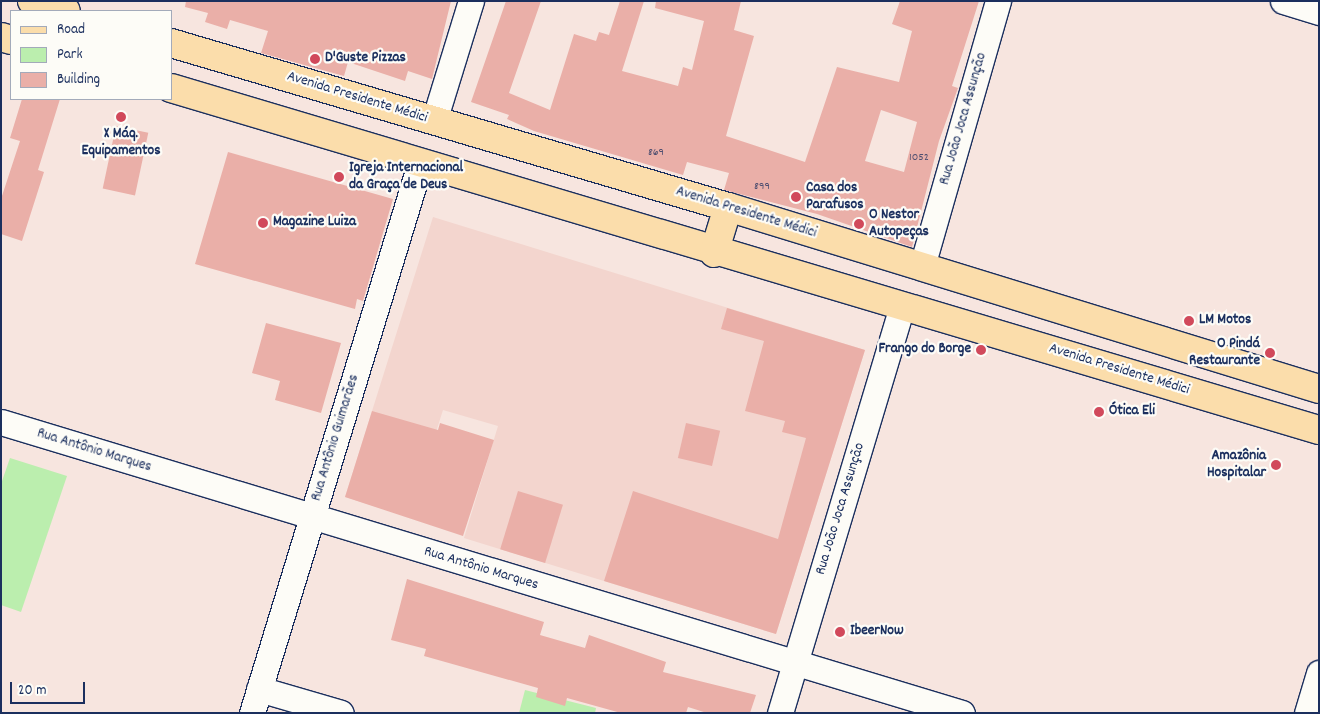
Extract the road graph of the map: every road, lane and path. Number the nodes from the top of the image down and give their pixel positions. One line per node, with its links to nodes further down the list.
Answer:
1 (32, 1): 5 (main road)
2 (471, 1): 9 (street)
3 (998, 1): 13 (street, Rua João Joca Assunção)
4 (1283, 1): 6 (street)
5 (63, 10)
6 (1319, 12)
7 (172, 42): 9 (main road, Avenida Presidente Médici)
8 (172, 88): 10 (main road, Avenida Presidente Médici)
9 (434, 121): 11 (main road, Avenida Presidente Médici)
10 (420, 164): 12 (main road, Avenida Presidente Médici); 18 (street, Rua Antônio Guimarães)
11 (728, 207): 12 (main road); 13 (main road, Avenida Presidente Médici)
12 (714, 254): 14 (main road, Avenida Presidente Médici)
13 (922, 266): 15 (main road, Avenida Presidente Médici)
14 (902, 306): 17 (main road, Avenida Presidente Médici); 19 (street, Rua João Joca Assunção)
15 (1319, 389)
16 (1, 422): 18 (street, Rua Antônio Marques)
17 (1319, 430)
18 (312, 518): 19 (street, Rua Antônio Marques); 21 (street, Rua Antônio Guimarães)
19 (795, 663): 24 (street, Rua João Joca Assunção); 25 (street, Rua Antônio Marques)
20 (1319, 673): 26 (street)
21 (259, 689): 22 (street, Rua Antônio Guimarães); 23 (street)
22 (252, 713)
23 (341, 713)
24 (780, 713)
25 (962, 713)
26 (1307, 713)

